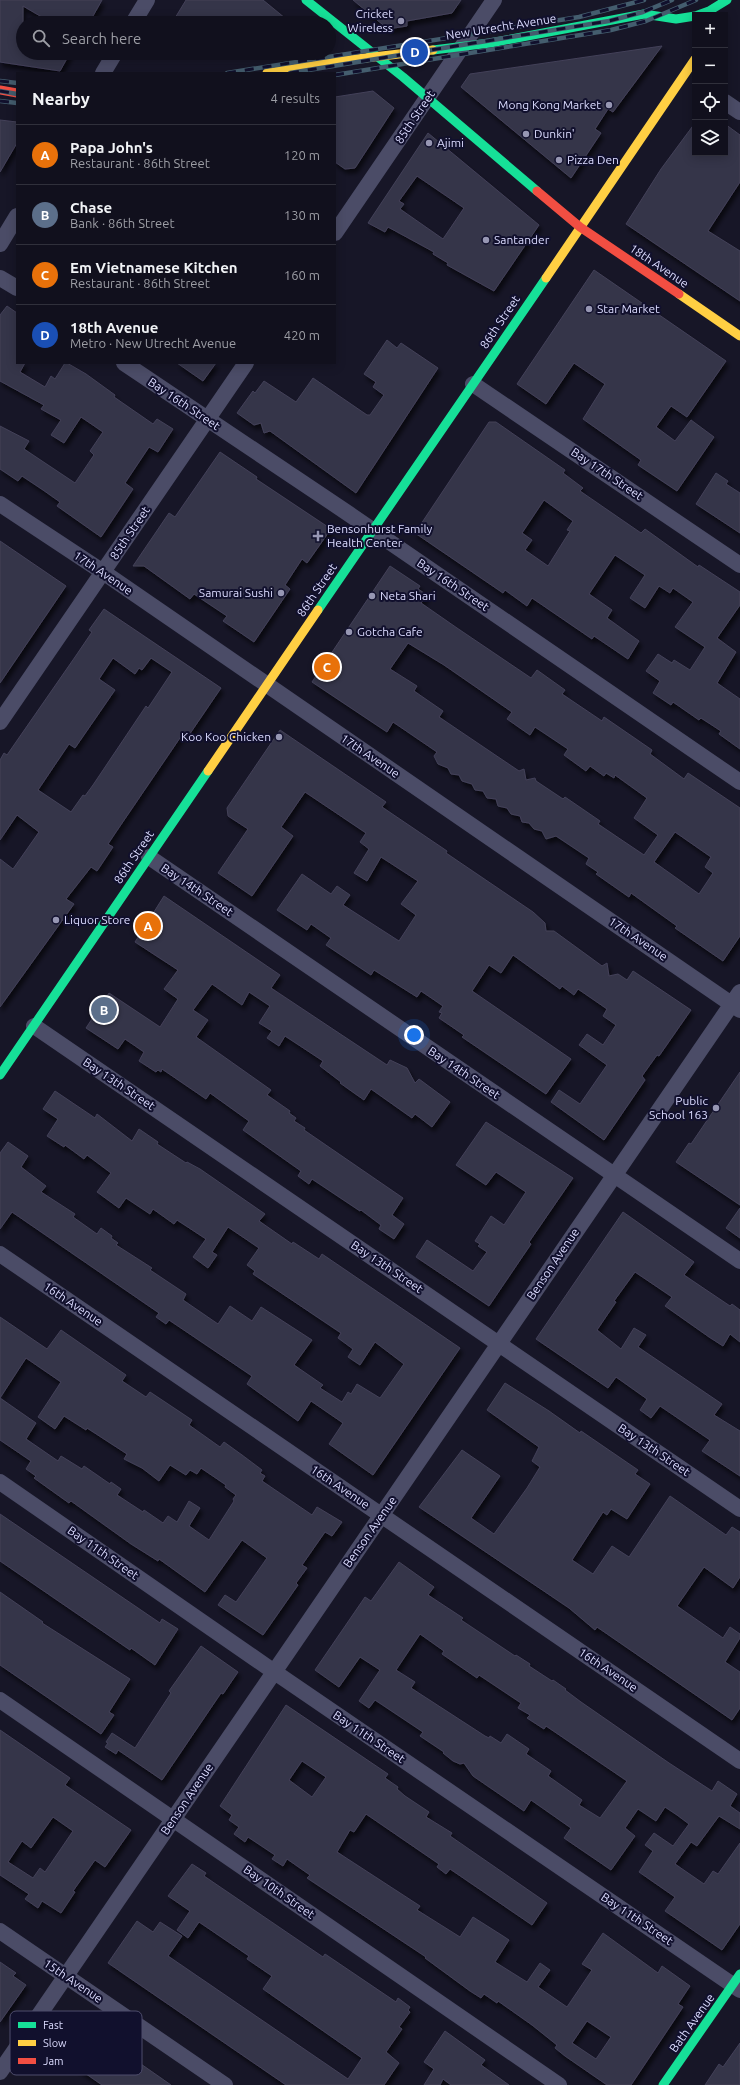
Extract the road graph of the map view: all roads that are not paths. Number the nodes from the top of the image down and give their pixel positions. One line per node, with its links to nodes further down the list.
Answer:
1 (147, 0): 10 (street)
2 (306, 0): 11 (main road, 18th Avenue)
3 (494, 0): 14 (street, 85th Street)
4 (727, 0): 8 (main road)
5 (736, 0): 7 (main road)
6 (655, 5): 9 (main road, New Utrecht Avenue)
7 (729, 11)
8 (706, 12)
9 (644, 14): 12 (main road, New Utrecht Avenue); 14 (main road, New Utrecht Avenue)
10 (137, 16)
11 (326, 16)
12 (692, 17)
13 (336, 24): 15 (main road, 18th Avenue)
14 (462, 47): 15 (main road, New Utrecht Avenue); 22 (street, 85th Street)
15 (376, 56): 18 (main road, New Utrecht Avenue); 22 (main road, 18th Avenue)
16 (111, 60): 17 (street)
17 (104, 72)
18 (273, 72)
19 (690, 77): 26 (main road, 86th Street)
20 (0, 90): 21 (main road)
21 (16, 93)
22 (428, 98): 26 (main road, 18th Avenue); 27 (street, 85th Street)
23 (728, 104): 24 (street)
24 (740, 112)
25 (16, 218): 28 (street)
26 (580, 226): 31 (main road, 18th Avenue); 34 (main road, 86th Street)
27 (336, 232)
28 (0, 244)
29 (0, 278): 30 (street)
30 (16, 287)
31 (740, 336)
32 (125, 364): 35 (street, Bay 16th Street)
33 (245, 364): 35 (street, 85th Street)
34 (473, 384): 37 (main road, 86th Street); 38 (street, Bay 17th Street)
35 (207, 419): 37 (street, Bay 16th Street); 39 (street, 85th Street)
36 (0, 504): 39 (street, 17th Avenue)
37 (372, 530): 40 (main road, 86th Street); 42 (street, Bay 16th Street)
38 (740, 565)
39 (103, 572): 40 (street, 17th Avenue); 41 (street, 85th Street)
40 (267, 685): 43 (main road, 86th Street); 44 (street, 17th Avenue)
41 (0, 722)
42 (740, 782)
43 (149, 857): 45 (main road, 86th Street); 47 (street, Bay 14th Street)
44 (737, 1002): 47 (street, Benson Avenue)
45 (34, 1026): 46 (main road, 86th Street); 50 (street, Bay 13th Street)
46 (0, 1075)
47 (614, 1175): 49 (street, Bay 14th Street); 50 (street, Benson Avenue)
48 (0, 1254): 53 (street, 16th Avenue)
49 (740, 1261)
50 (499, 1343): 52 (street, Bay 13th Street); 53 (street, Benson Avenue)
51 (0, 1482): 54 (street, Bay 11th Street)
52 (740, 1509)
53 (381, 1515): 54 (street, Benson Avenue); 56 (street, 16th Avenue)
54 (273, 1671): 57 (street, Benson Avenue); 60 (street, Bay 11th Street)
55 (0, 1700): 57 (street, Bay 10th Street)
56 (740, 1761)
57 (174, 1819): 59 (street, Benson Avenue); 67 (street, Bay 10th Street)
58 (0, 1931): 59 (street, 15th Avenue)
59 (65, 1975): 61 (street, Benson Avenue); 62 (street, 15th Avenue)
60 (738, 1983): 68 (main road, Bath Avenue)
61 (41, 2011)
62 (117, 2011)
63 (142, 2028): 66 (street, 15th Avenue)
64 (10, 2057): 65 (street, Benson Avenue)
65 (0, 2072)
66 (225, 2085)
67 (559, 2085)
68 (664, 2085)

